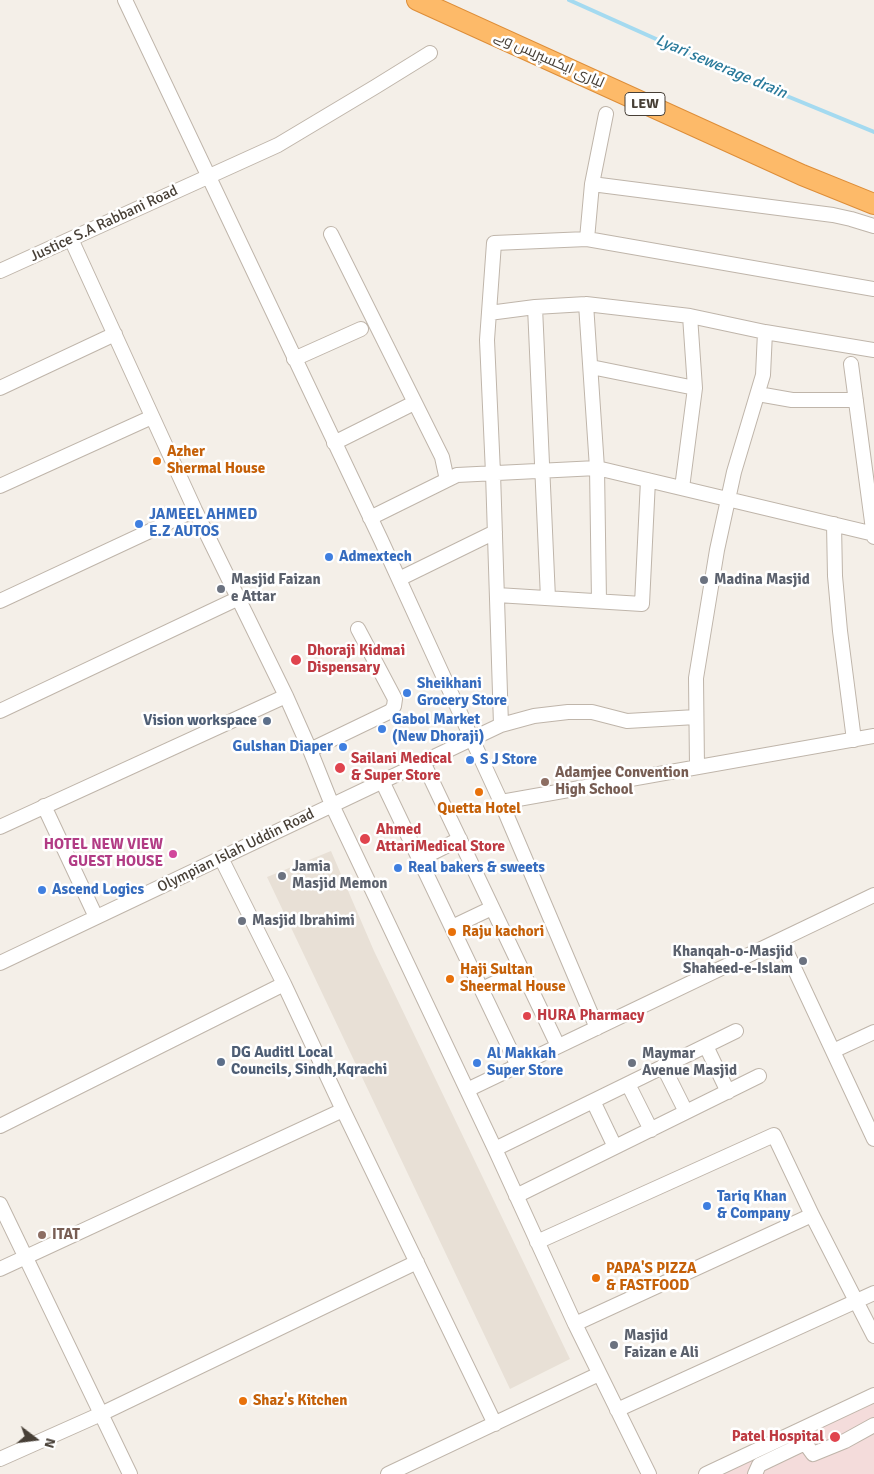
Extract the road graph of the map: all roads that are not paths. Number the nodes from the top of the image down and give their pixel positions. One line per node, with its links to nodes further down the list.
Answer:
1 (125, 0): 5 (street)
2 (418, 0): 7 (highway, لیاری ایکسپریس وے / LEW)
3 (430, 53): 5 (street, Justice S.A Rabbani Road)
4 (606, 114): 6 (street)
5 (207, 176): 11 (street, Justice S.A Rabbani Road); 22 (street)
6 (592, 184): 8 (street); 10 (street)
7 (874, 204)
8 (874, 226)
9 (331, 234): 35 (street)
10 (588, 239): 13 (street); 16 (street)
11 (71, 240): 12 (street, Justice S.A Rabbani Road); 20 (street)
12 (0, 271)
13 (874, 289)
14 (586, 304): 15 (street); 17 (street); 24 (street)
15 (535, 307): 16 (street); 33 (street)
16 (489, 314): 34 (street)
17 (690, 316): 19 (street); 26 (street)
18 (361, 329): 22 (street)
19 (765, 332): 21 (street); 27 (street)
20 (114, 334): 25 (street); 30 (street)
21 (874, 350)
22 (294, 359): 31 (street)
23 (851, 364): 28 (street)
24 (591, 367): 26 (street); 32 (street)
25 (0, 388)
26 (695, 388): 38 (street)
27 (758, 394): 28 (street); 39 (street)
28 (856, 400): 44 (street)
29 (412, 404): 31 (street)
30 (152, 417): 37 (street); 40 (street)
31 (334, 443): 41 (street)
32 (597, 468): 33 (street); 36 (street); 50 (street)
33 (543, 470): 34 (street); 48 (street)
34 (493, 473): 35 (street); 43 (street)
35 (447, 480): 41 (street)
36 (648, 480): 38 (street); 50 (street)
37 (0, 486)
38 (682, 488): 39 (street)
39 (728, 500): 42 (street); 54 (street)
40 (195, 510): 47 (street); 49 (street)
41 (370, 518): 45 (street)
42 (834, 524): 44 (street); 58 (street)
43 (495, 532): 45 (street); 46 (street)
44 (874, 536)
45 (399, 579): 57 (street)
46 (497, 595): 48 (street); 55 (street)
47 (239, 598): 52 (street); 53 (street)
48 (548, 598): 50 (street)
49 (0, 601)
50 (599, 601)
51 (358, 629): 59 (street)
52 (286, 696): 59 (street); 65 (street)
53 (0, 710)
54 (696, 717): 55 (street, Olympian Islah Uddin Road); 61 (street)
55 (501, 725): 57 (street, Olympian Islah Uddin Road)
56 (874, 736): 58 (street)
57 (472, 739): 60 (street, Olympian Islah Uddin Road); 63 (street)
58 (854, 740): 61 (street)
59 (310, 750): 64 (street)
60 (423, 762): 62 (street, Olympian Islah Uddin Road); 67 (street)
61 (697, 767): 63 (street)
62 (382, 781): 64 (street, Olympian Islah Uddin Road); 69 (street)
63 (501, 802): 79 (street)
64 (332, 805): 68 (street, Olympian Islah Uddin Road); 89 (street)
65 (44, 806): 66 (street); 72 (street)
66 (0, 827)
67 (460, 840): 69 (street); 71 (street)
68 (221, 858): 72 (street, Olympian Islah Uddin Road); 77 (street)
69 (420, 859): 73 (street)
70 (874, 896): 74 (street)
71 (492, 908): 73 (street); 76 (street)
72 (96, 917): 75 (street, Olympian Islah Uddin Road)
73 (452, 927): 78 (street)
74 (781, 940): 79 (street); 84 (street)
75 (0, 963)
76 (522, 970): 78 (street); 82 (street)
77 (284, 984): 92 (street); 94 (street)
78 (482, 989): 85 (street)
79 (597, 1028): 82 (street)
80 (736, 1030): 83 (street)
81 (874, 1032): 84 (street)
82 (558, 1046): 85 (street)
83 (706, 1046): 86 (street); 90 (street)
84 (833, 1051): 96 (street)
85 (518, 1066): 89 (street)
86 (663, 1066): 88 (street); 93 (street)
87 (758, 1076): 90 (street)
88 (628, 1084): 91 (street); 95 (street)
89 (467, 1090): 98 (street)
90 (728, 1092): 93 (street)
91 (593, 1101): 97 (street); 98 (street)
92 (343, 1110): 103 (street); 104 (street)
93 (686, 1112): 95 (street)
94 (0, 1126)
95 (651, 1130): 97 (street)
96 (874, 1139)
97 (615, 1147): 99 (street)
98 (495, 1149): 99 (street)
99 (516, 1196): 102 (street)
100 (0, 1204): 103 (street)
101 (812, 1215): 102 (street); 107 (street); 108 (street)
102 (537, 1242): 108 (street)
103 (26, 1257): 105 (street); 113 (street)
104 (417, 1262): 113 (street); 114 (street)
105 (0, 1269)
106 (874, 1293): 107 (street)
107 (856, 1301): 109 (street); 112 (street)
108 (575, 1324): 110 (street)
109 (874, 1336)
110 (599, 1374): 112 (street); 114 (street)
111 (874, 1395): 120 (street)
112 (617, 1410): 119 (street)
113 (101, 1414): 116 (street); 117 (street)
114 (495, 1424): 118 (street)
115 (874, 1425): 121 (street)
116 (0, 1459)
117 (130, 1474)
118 (388, 1474)
119 (649, 1474)
120 (706, 1474)
121 (755, 1474)

